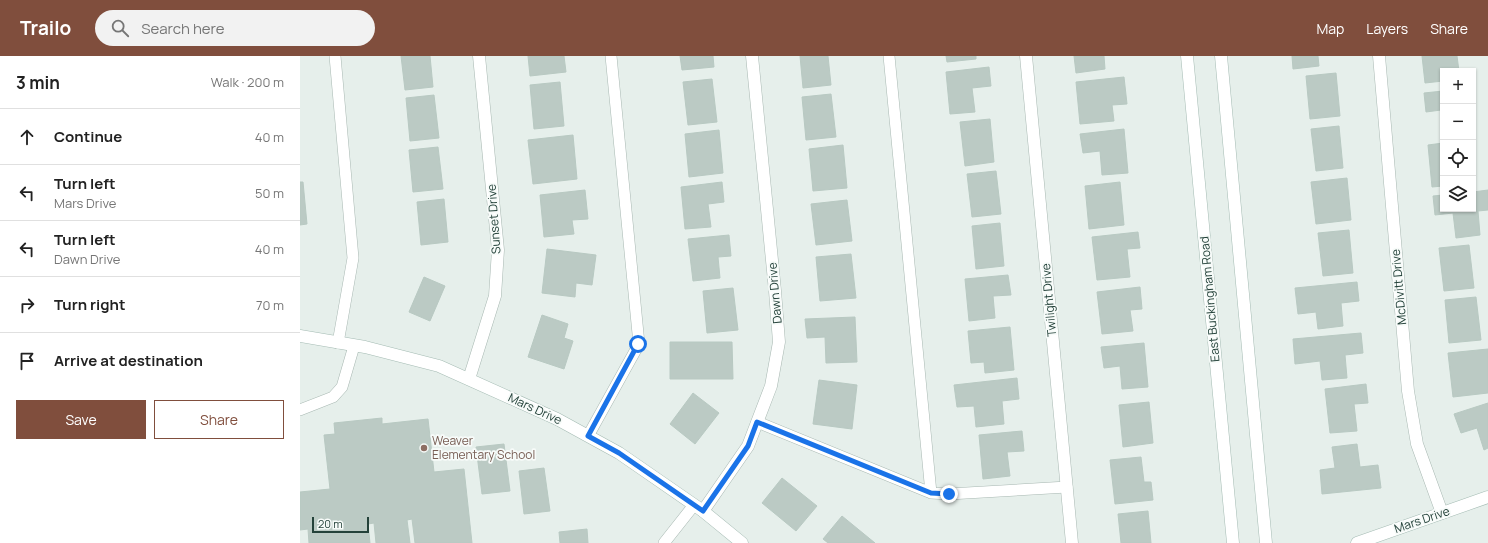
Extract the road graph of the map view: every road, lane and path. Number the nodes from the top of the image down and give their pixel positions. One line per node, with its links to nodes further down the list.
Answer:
1 (335, 56): 11 (lane)
2 (479, 56): 13 (street, Sunset Drive)
3 (611, 56): 16 (lane)
4 (752, 56): 15 (street, Dawn Drive)
5 (889, 56): 18 (lane)
6 (1026, 56): 17 (street, Twilight Drive)
7 (1187, 56): 25 (street, East Buckingham Road)
8 (1221, 56): 26 (street)
9 (1379, 56): 21 (street, McDivitt Drive)
10 (300, 336): 11 (street, Mars Drive)
11 (338, 343): 12 (street, Mars Drive)
12 (354, 346): 13 (street, Mars Drive); 14 (lane)
13 (469, 378): 16 (street, Mars Drive)
14 (300, 410)
15 (757, 422): 18 (lane); 20 (street, Dawn Drive)
16 (588, 436): 20 (street, Mars Drive)
17 (1067, 487): 18 (lane); 24 (street, Twilight Drive)
18 (931, 493)
19 (1488, 497): 21 (street, Mars Drive)
20 (699, 508): 22 (lane); 23 (street, Mars Drive)
21 (1442, 513): 27 (street, Mars Drive)
22 (664, 543)
23 (742, 543)
24 (1072, 543)
25 (1233, 543)
26 (1266, 543)
27 (1357, 543)

